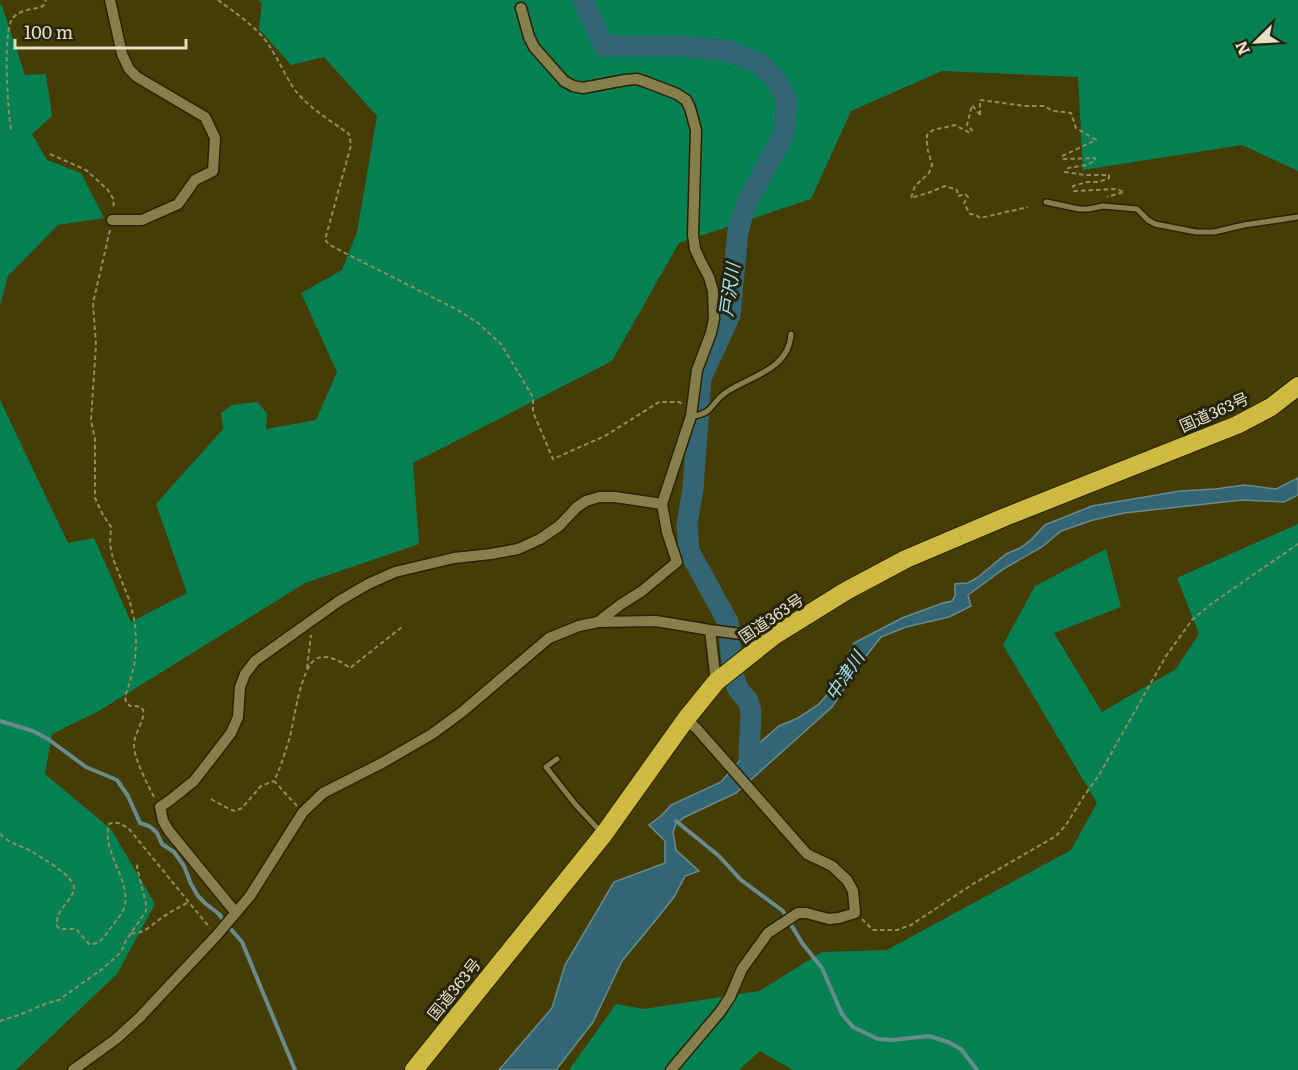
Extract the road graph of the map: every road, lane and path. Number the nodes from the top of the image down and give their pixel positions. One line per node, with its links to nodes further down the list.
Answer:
1 (46, 0): 5 (path)
2 (110, 0): 11 (street)
3 (218, 0): 14 (path)
4 (521, 8): 14 (street)
5 (11, 129)
6 (50, 154): 11 (path)
7 (1046, 202): 8 (lane)
8 (1111, 206): 9 (path); 10 (lane)
9 (1028, 207)
10 (1298, 217)
11 (112, 220): 28 (path)
12 (791, 334): 14 (lane)
13 (1298, 386): 21 (highway, 国道363号)
14 (691, 416): 15 (street)
15 (662, 504): 17 (street); 18 (street)
16 (1298, 544): 35 (path)
17 (309, 621): 22 (path); 28 (street)
18 (598, 622): 20 (street); 29 (street)
19 (402, 627): 22 (path)
20 (710, 630): 21 (street); 23 (street)
21 (775, 635): 23 (highway, 国道363号)
22 (306, 670): 26 (path)
23 (716, 682): 24 (highway, 国道363号)
24 (692, 724): 31 (highway, 国道363号); 35 (street)
25 (557, 759): 31 (lane)
26 (274, 781): 27 (path); 29 (path)
27 (211, 799)
28 (160, 807): 34 (street)
29 (303, 812): 34 (street)
30 (0, 834): 33 (path)
31 (604, 834): 40 (highway, 国道363号)
32 (138, 862): 36 (path)
33 (189, 902): 36 (path); 37 (path)
34 (236, 913): 37 (street)
35 (855, 913): 41 (street)
36 (131, 933): 38 (path)
37 (216, 936): 39 (street)
38 (0, 1021)
39 (73, 1070)
40 (414, 1070)
41 (671, 1070)

